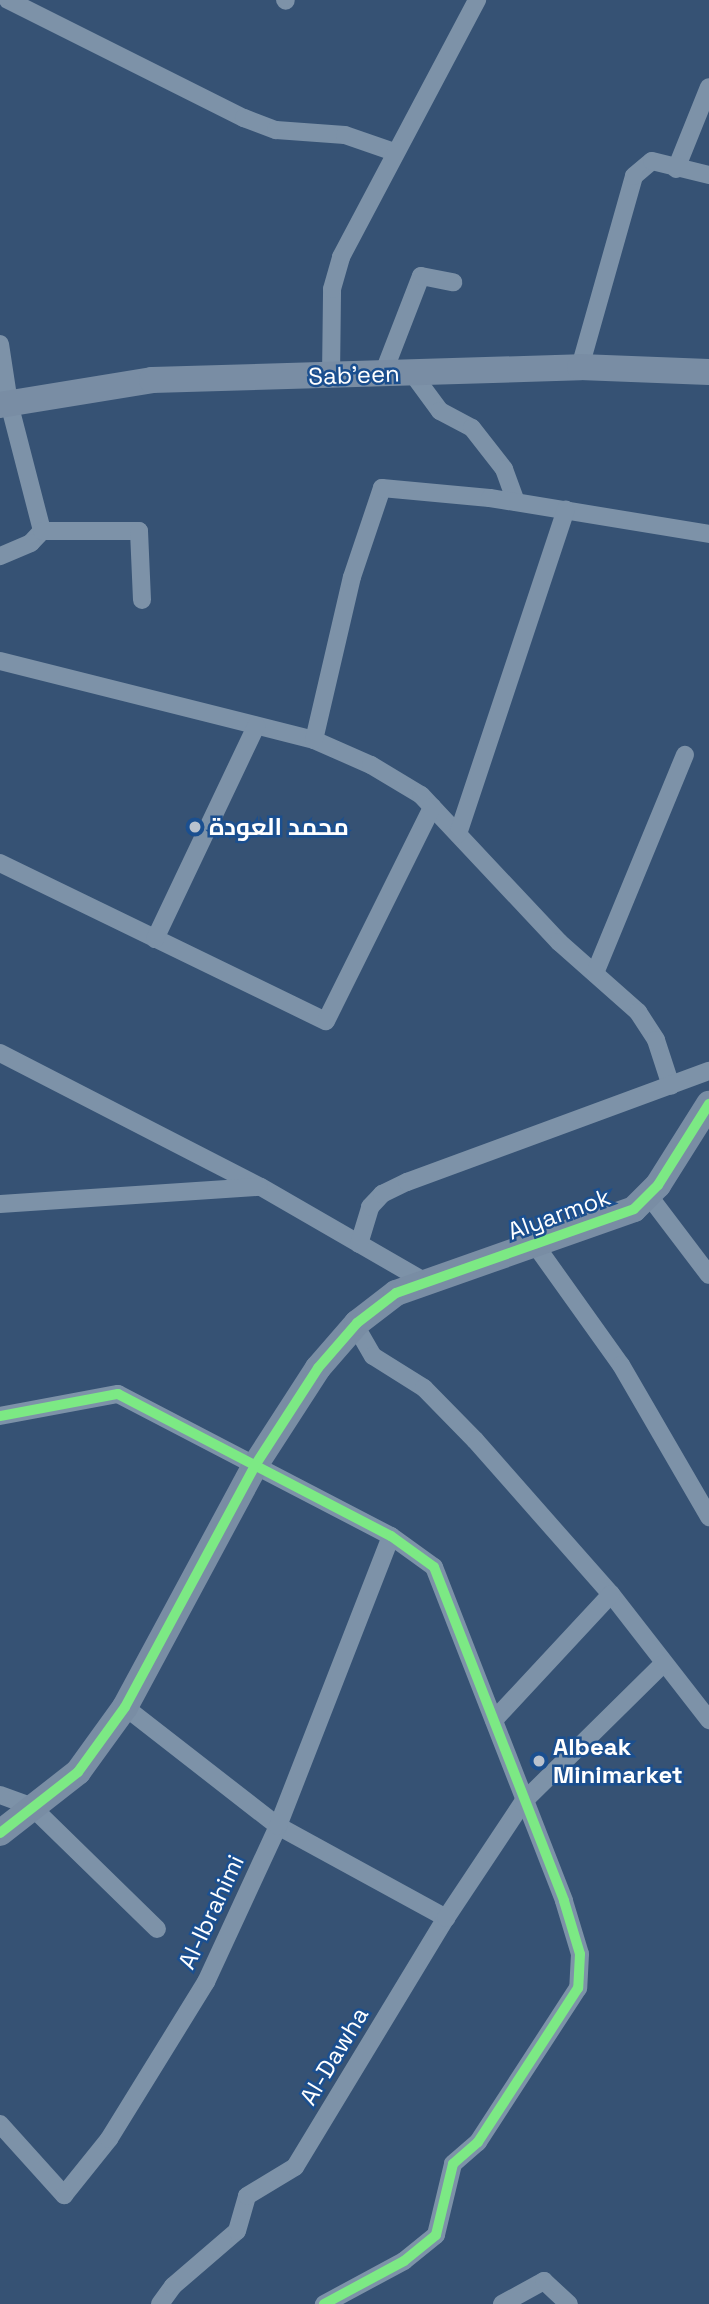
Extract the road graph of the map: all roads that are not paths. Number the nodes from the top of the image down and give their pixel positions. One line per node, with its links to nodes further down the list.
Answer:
1 (8, 0): 4 (street)
2 (477, 0): 4 (street)
3 (709, 87): 5 (street)
4 (394, 152): 13 (street)
5 (676, 169): 6 (street); 9 (street)
6 (709, 175)
7 (453, 282): 12 (street)
8 (0, 344): 14 (street)
9 (580, 367): 10 (street, Sab'een); 11 (street, Sab'een)
10 (709, 372)
11 (412, 373): 12 (street, Sab'een); 15 (street)
12 (383, 374): 13 (street, Sab'een)
13 (331, 376): 14 (street, Sab'een)
14 (5, 404): 17 (street)
15 (516, 502): 16 (street); 23 (street)
16 (566, 510): 18 (street); 26 (street)
17 (42, 531): 19 (street); 20 (street)
18 (709, 534)
19 (0, 556)
20 (142, 600)
21 (0, 661): 22 (street)
22 (256, 726): 23 (street); 28 (street)
23 (314, 740): 25 (street)
24 (685, 755): 29 (street)
25 (432, 807): 26 (street); 28 (street)
26 (458, 834): 29 (street)
27 (0, 863): 28 (street)
28 (155, 939)
29 (595, 973): 32 (street)
30 (0, 1053): 34 (street)
31 (709, 1071): 32 (street)
32 (671, 1086): 37 (street)
33 (709, 1104): 35 (street, Alyarmok)
34 (261, 1187): 36 (street); 37 (street)
35 (649, 1196): 38 (street, Alyarmok); 39 (street)
36 (0, 1204)
37 (359, 1244): 40 (street)
38 (536, 1246): 40 (street, Alyarmok); 44 (street)
39 (709, 1275)
40 (427, 1283): 41 (street, Alyarmok)
41 (355, 1325): 43 (street, Alyarmok); 46 (street)
42 (0, 1416): 43 (street)
43 (254, 1467): 45 (street); 48 (street, Alyarmok)
44 (709, 1517)
45 (391, 1536): 49 (street); 54 (street, Al-Ibrahimi)
46 (611, 1594): 47 (street); 49 (street)
47 (663, 1664): 50 (street); 52 (street, Al-Dawha)
48 (125, 1707): 53 (street, Alyarmok); 54 (street)
49 (495, 1720): 52 (street)
50 (709, 1720)
51 (0, 1796): 53 (street)
52 (523, 1802): 56 (street, Al-Dawha); 59 (street)
53 (31, 1806): 55 (street, Alyarmok); 57 (street)
54 (278, 1826): 56 (street); 58 (street, Al-Ibrahimi)
55 (0, 1833)
56 (446, 1918): 60 (street, Al-Dawha)
57 (157, 1929)
58 (0, 2124)
59 (330, 2303)
60 (160, 2304)
61 (502, 2304): 62 (street)
62 (569, 2304)

